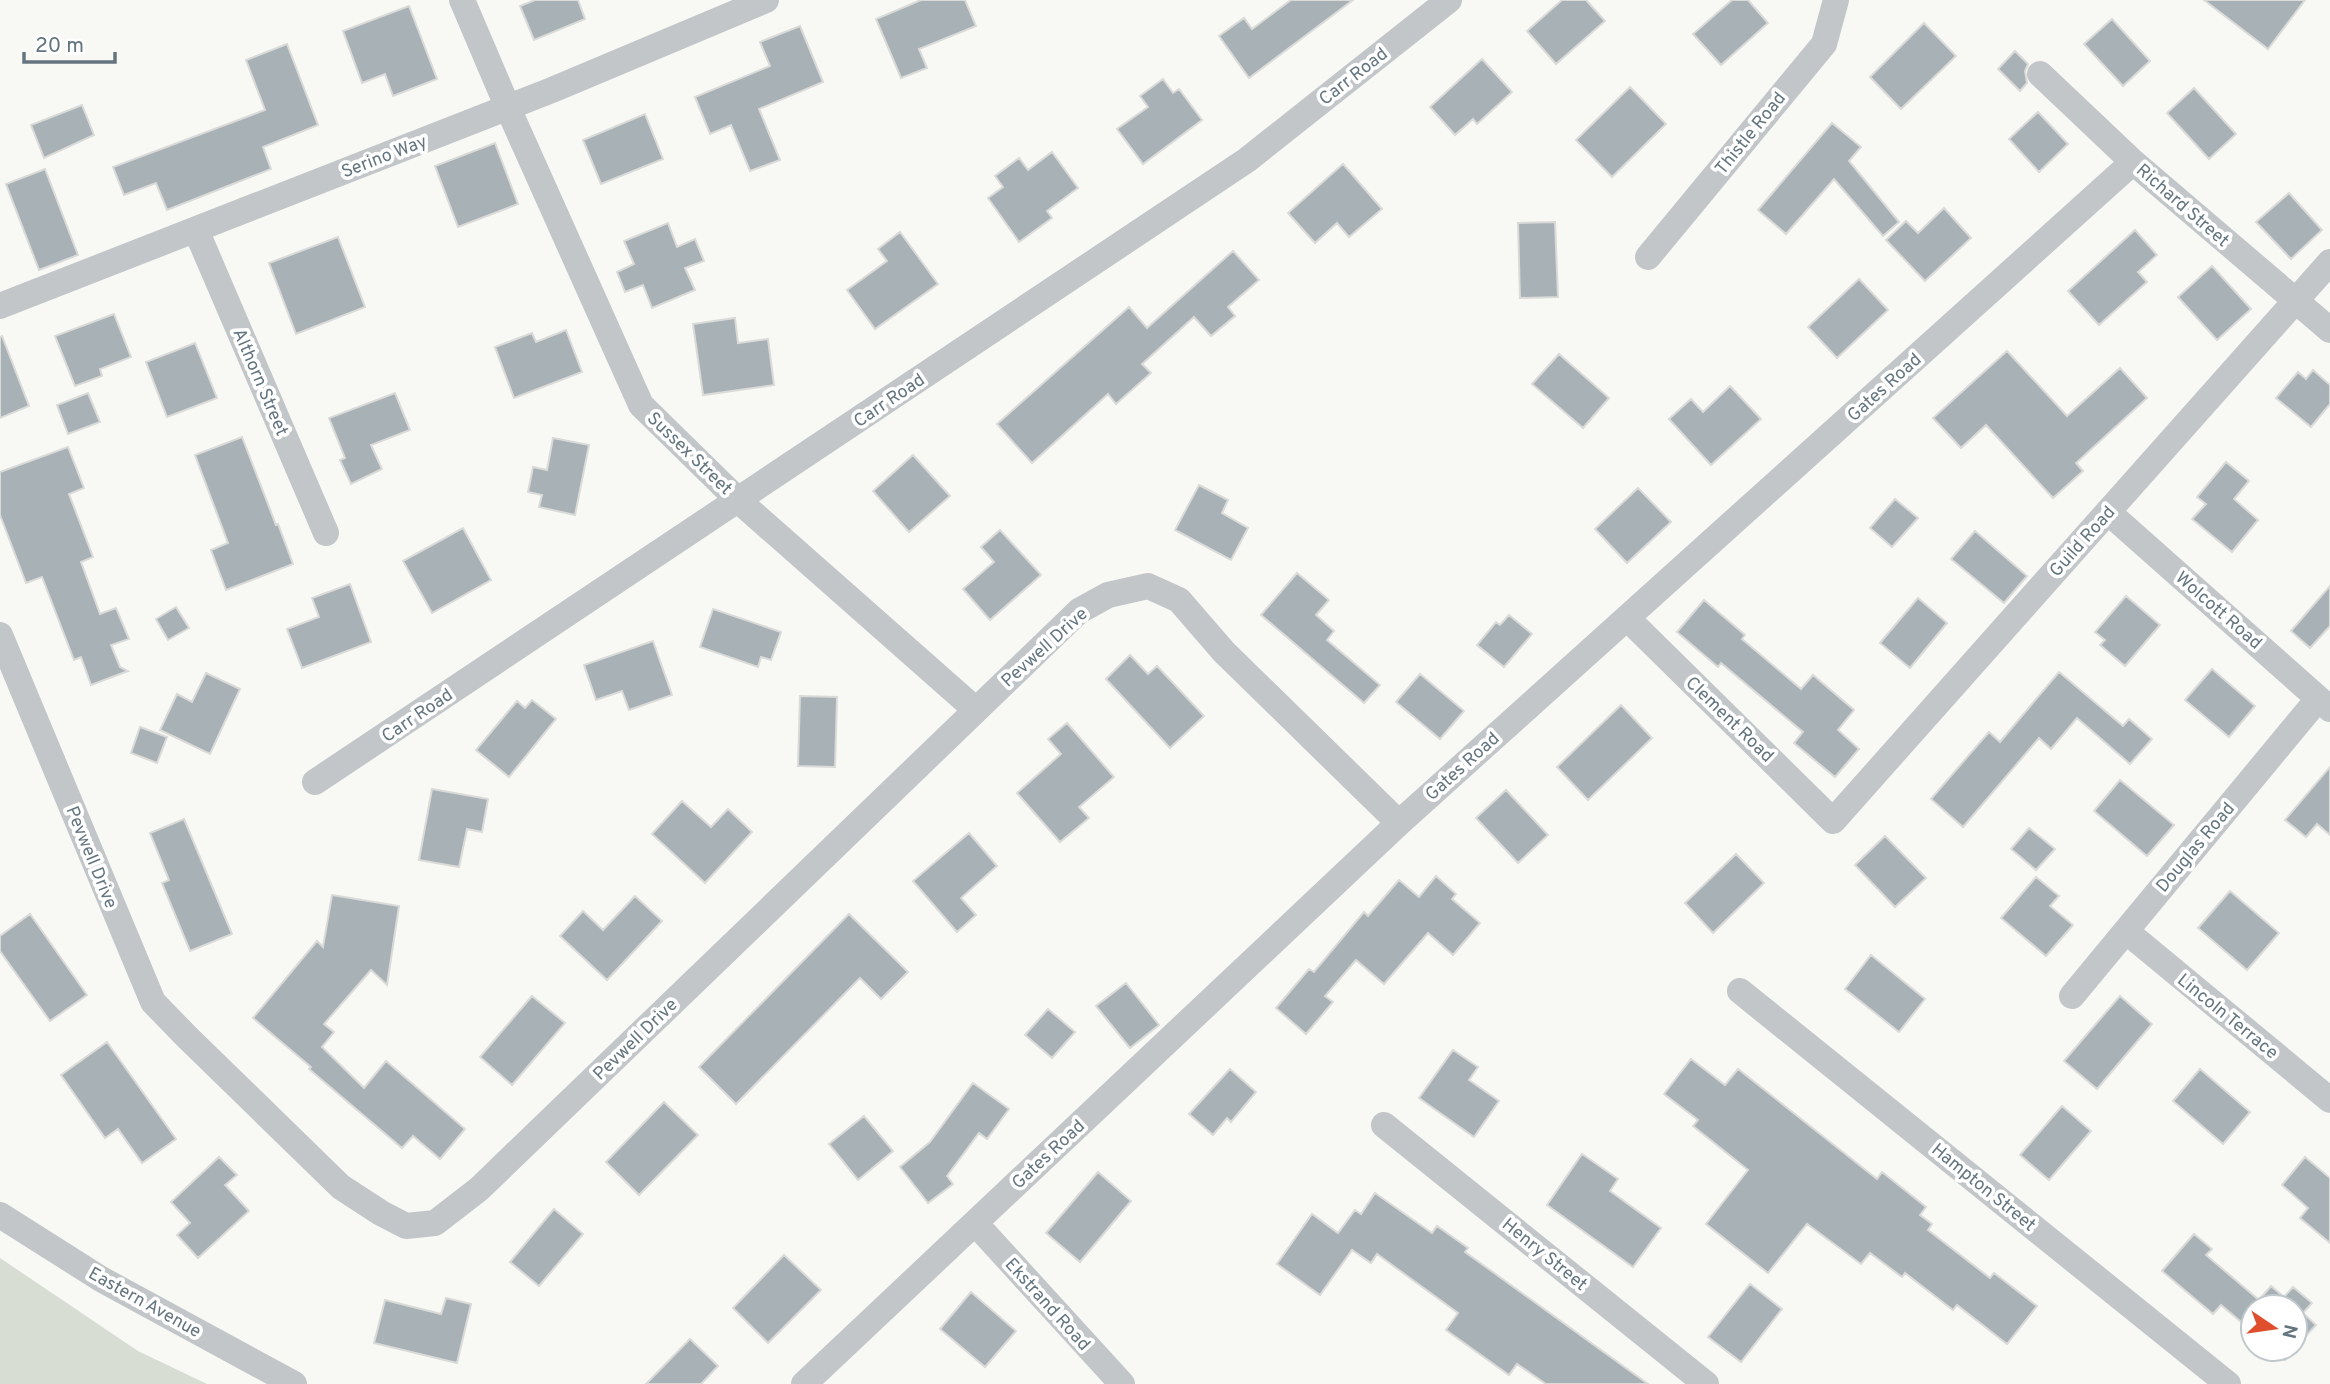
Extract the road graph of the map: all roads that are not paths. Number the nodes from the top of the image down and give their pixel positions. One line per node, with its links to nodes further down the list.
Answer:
1 (462, 0): 6 (street, Sussex Street)
2 (766, 0): 6 (street, Serino Way)
3 (1449, 0): 14 (street, Carr Road)
4 (1836, 0): 9 (street, Thistle Road)
5 (2040, 74): 7 (street, Richard Street)
6 (508, 108): 8 (street, Serino Way); 14 (street, Sussex Street)
7 (2133, 162): 11 (street, Richard Street); 17 (street, Gates Road)
8 (196, 230): 12 (street, Serino Way); 16 (street, Althorn Street)
9 (1648, 257)
10 (2330, 262): 11 (street, Guild Road)
11 (2295, 301): 13 (street, Richard Street); 15 (street, Guild Road)
12 (0, 306)
13 (2330, 330)
14 (739, 501): 20 (street, Sussex Street); 21 (street, Carr Road)
15 (2108, 512): 19 (street, Wolcott Road); 22 (street, Guild Road)
16 (327, 533)
17 (1627, 618): 22 (street, Clement Road); 23 (street, Gates Road)
18 (0, 635): 20 (street, Pevwell Drive)
19 (2324, 704): 24 (street, Douglas Road)
20 (976, 710): 23 (street, Pevwell Drive)
21 (315, 782)
22 (1833, 821)
23 (1399, 823): 30 (street, Gates Road)
24 (2127, 932): 26 (street, Douglas Road); 27 (street, Lincoln Terrace)
25 (1740, 991): 35 (street, Hampton Street)
26 (2072, 996)
27 (2330, 1100)
28 (1384, 1125): 34 (street, Henry Street)
29 (0, 1214): 31 (street, Eastern Avenue)
30 (975, 1223): 32 (street, Gates Road); 33 (street, Ekstrand Road)
31 (294, 1384)
32 (804, 1384)
33 (1122, 1384)
34 (1706, 1384)
35 (2228, 1384)

